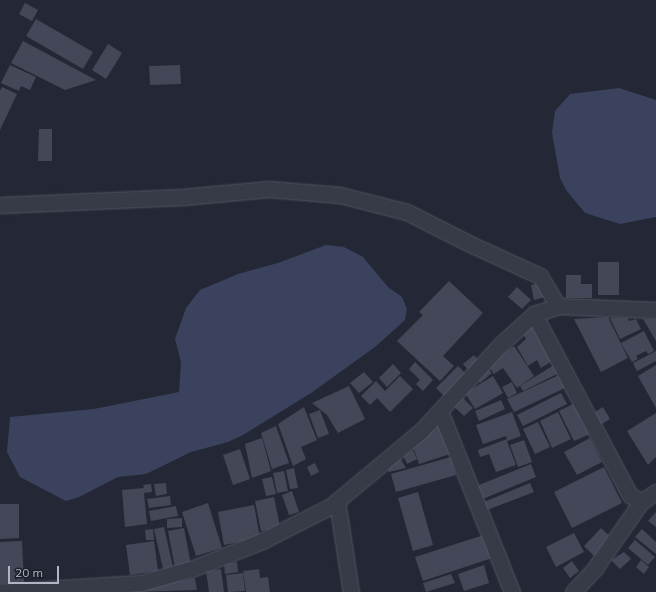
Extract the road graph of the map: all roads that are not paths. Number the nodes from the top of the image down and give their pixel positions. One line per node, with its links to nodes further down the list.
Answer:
1 (0, 205): 2 (street)
2 (558, 306): 3 (street); 4 (street)
3 (656, 310)
4 (534, 314): 5 (street); 8 (street)
5 (440, 411): 7 (street); 12 (street)
6 (656, 492): 8 (street)
7 (337, 501): 9 (street); 11 (street)
8 (641, 502): 13 (street)
9 (128, 588): 10 (street)
10 (0, 592)
11 (351, 592)
12 (512, 592)
13 (573, 592)

